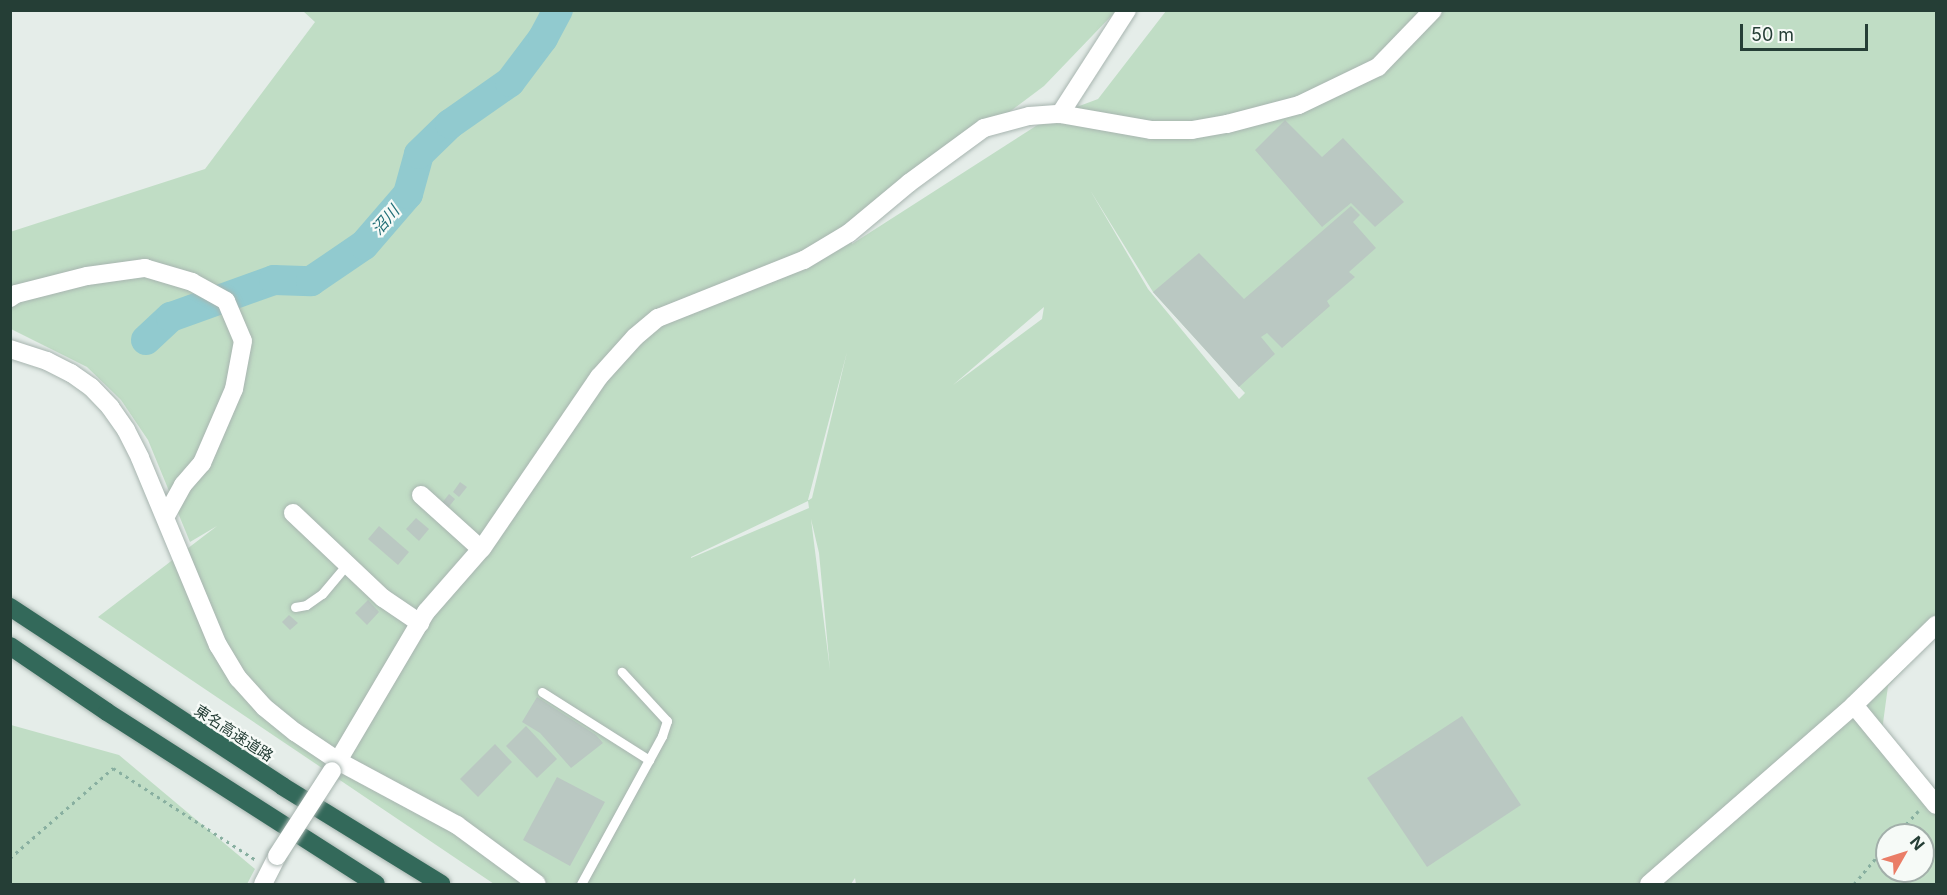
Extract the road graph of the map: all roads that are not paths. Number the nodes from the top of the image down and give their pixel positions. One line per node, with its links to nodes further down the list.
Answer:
1 (1127, 10): 3 (street)
2 (1433, 10): 3 (street)
3 (1060, 114): 9 (street)
4 (10, 298): 8 (street)
5 (10, 349): 8 (street)
6 (420, 495): 9 (street)
7 (293, 513): 10 (street)
8 (166, 516): 20 (street)
9 (481, 549): 13 (street)
10 (347, 564): 12 (lane); 13 (street)
11 (10, 607): 24 (highway, 東名高速道路)
12 (295, 607)
13 (420, 623): 20 (street)
14 (1936, 625): 18 (street)
15 (10, 646): 23 (highway)
16 (622, 672): 19 (lane)
17 (542, 692): 19 (lane)
18 (1854, 705): 21 (street); 27 (street)
19 (649, 760): 26 (lane)
20 (335, 766): 22 (street, bridge); 25 (street)
21 (1933, 802)
22 (270, 870)
23 (376, 885)
24 (441, 885)
25 (537, 885)
26 (581, 885)
27 (1649, 885)

